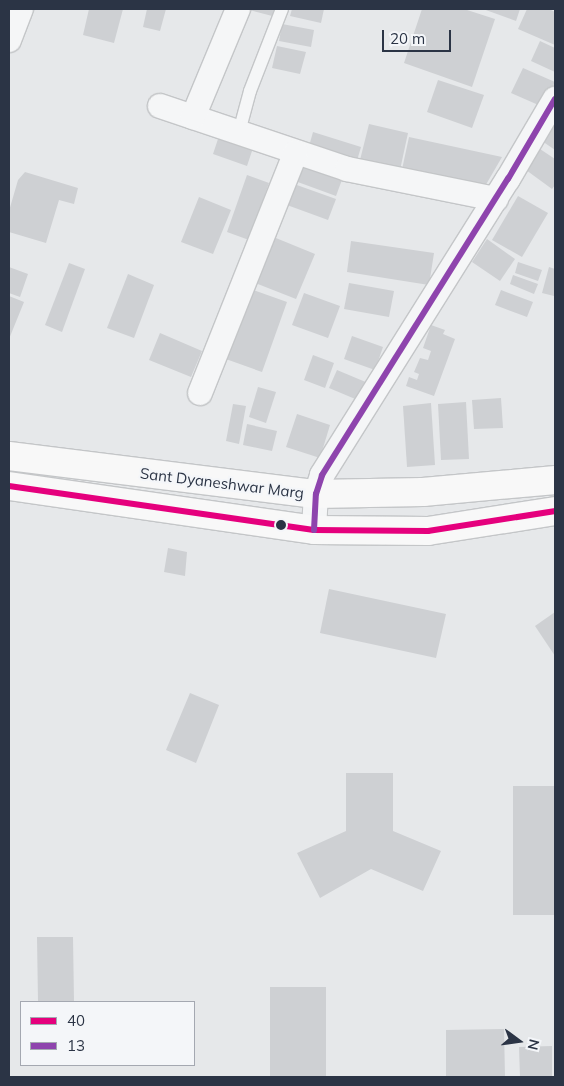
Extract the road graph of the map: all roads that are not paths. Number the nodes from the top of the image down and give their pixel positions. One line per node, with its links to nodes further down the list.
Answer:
1 (21, 9): 4 (street)
2 (238, 9): 7 (street)
3 (282, 9): 8 (lane)
4 (9, 40)
5 (555, 99): 10 (street)
6 (160, 106): 7 (street)
7 (193, 116): 8 (street)
8 (239, 132): 9 (street)
9 (296, 152): 10 (street); 11 (street)
10 (496, 199): 15 (street)
11 (200, 393)
12 (9, 456): 15 (main road, Sant Dyaneshwar Marg)
13 (555, 480): 15 (main road, Sant Dyaneshwar Marg)
14 (9, 486): 17 (main road)
15 (316, 494): 17 (street)
16 (555, 511): 17 (main road)
17 (314, 530)

